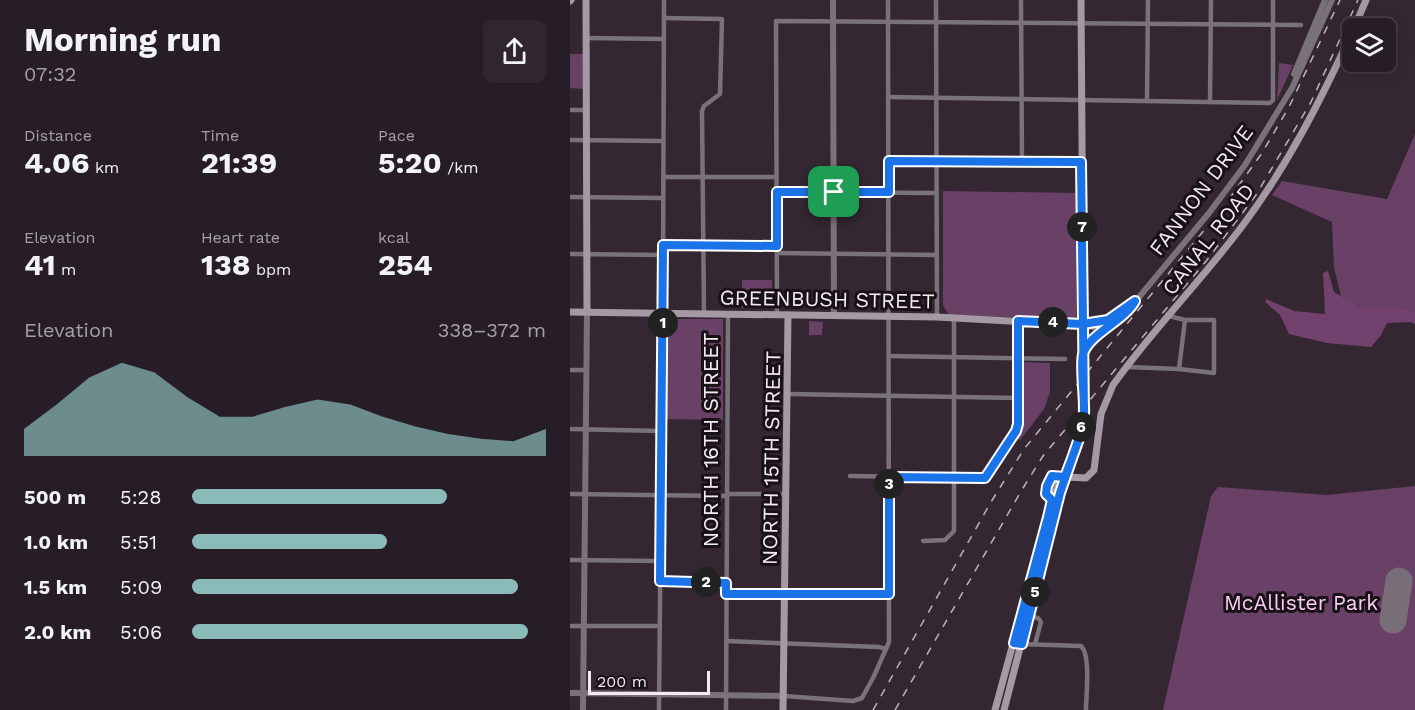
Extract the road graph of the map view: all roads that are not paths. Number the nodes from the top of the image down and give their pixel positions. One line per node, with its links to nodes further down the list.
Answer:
1 (664, 0): 14 (street)
2 (833, 0): 16 (street)
3 (888, 0): 17 (street)
4 (936, 0): 18 (street)
5 (1021, 0): 19 (street)
6 (1081, 0): 20 (main road)
7 (1148, 0): 21 (street)
8 (1211, 0): 22 (street)
9 (1273, 0): 23 (street)
10 (1325, 0): 28 (street, FANNON DRIVE)
11 (1332, 0): 28 (street, FANNON DRIVE)
12 (1366, 0): 15 (main road, CANAL ROAD)
13 (586, 3): 25 (main road)
14 (664, 18): 26 (street); 45 (street, NORTH 16TH STREET)
15 (1358, 18)
16 (834, 21): 17 (street); 46 (street); 48 (street)
17 (888, 22): 18 (street); 29 (street)
18 (936, 22): 19 (street); 30 (street)
19 (1021, 22): 20 (street); 31 (street)
20 (1081, 23): 21 (street); 32 (main road)
21 (1148, 23): 22 (street); 33 (street)
22 (1211, 24): 23 (street); 34 (street)
23 (1273, 25): 24 (street); 34 (street)
24 (1301, 25)
25 (587, 38): 26 (street); 36 (main road)
26 (664, 39): 39 (street)
27 (1342, 53): 74 (main road, CANAL ROAD)
28 (1287, 95): 64 (street, FANNON DRIVE)
29 (888, 97): 30 (street); 41 (street)
30 (936, 99): 31 (street); 40 (street)
31 (1022, 100): 32 (street); 42 (street)
32 (1081, 101): 33 (street); 43 (main road)
33 (1147, 101): 34 (street)
34 (1210, 102)
35 (570, 110): 36 (street)
36 (587, 110): 38 (main road)
37 (570, 140): 38 (street)
38 (587, 140): 39 (street); 52 (main road)
39 (663, 141): 44 (street)
40 (936, 160): 41 (street); 42 (street); 50 (street)
41 (889, 161): 49 (street)
42 (1022, 161): 43 (street)
43 (1081, 162): 80 (main road)
44 (663, 177): 45 (street); 53 (street)
45 (703, 177): 46 (street); 55 (street, NORTH 16TH STREET)
46 (776, 177): 47 (street)
47 (777, 192): 48 (street); 56 (street)
48 (834, 192): 49 (street); 60 (street)
49 (889, 192): 50 (street); 62 (street)
50 (936, 193): 63 (street)
51 (570, 197): 52 (street)
52 (587, 197): 53 (street); 59 (main road)
53 (663, 198): 54 (street)
54 (663, 245): 55 (street); 61 (street)
55 (704, 245): 56 (street); 68 (street, NORTH 16TH STREET)
56 (777, 246): 57 (street)
57 (777, 253): 60 (street); 70 (street)
58 (570, 254): 59 (street)
59 (588, 254): 61 (street); 66 (main road)
60 (834, 254): 62 (street); 72 (street)
61 (663, 255): 67 (street)
62 (889, 255): 63 (street); 73 (street)
63 (937, 255): 75 (street)
64 (1135, 301): 79 (street, FANNON DRIVE); 80 (street, FANNON DRIVE)
65 (570, 312): 66 (main road, GREENBUSH STREET)
66 (587, 312): 67 (main road, GREENBUSH STREET); 89 (street)
67 (663, 313): 68 (main road, GREENBUSH STREET); 96 (street)
68 (704, 314): 69 (main road, GREENBUSH STREET)
69 (728, 314): 70 (main road, GREENBUSH STREET); 105 (street, NORTH 16TH STREET)
70 (777, 315): 71 (main road, GREENBUSH STREET)
71 (789, 315): 72 (main road, GREENBUSH STREET); 90 (main road, NORTH 15TH STREET)
72 (834, 316): 73 (main road, GREENBUSH STREET)
73 (890, 316): 75 (main road, GREENBUSH STREET); 82 (street)
74 (1169, 316): 77 (street); 86 (main road, CANAL ROAD)
75 (937, 317): 76 (main road, GREENBUSH STREET)
76 (954, 319): 78 (main road, GREENBUSH STREET); 83 (street)
77 (1185, 320): 87 (street); 87 (street)
78 (1018, 321): 80 (main road, GREENBUSH STREET); 84 (street)
79 (1116, 321): 80 (street); 81 (main road)
80 (1083, 324): 81 (main road)
81 (1083, 354): 99 (main road)
82 (889, 356): 83 (street); 91 (street)
83 (954, 357): 84 (street); 92 (street)
84 (1017, 358): 85 (street); 93 (street)
85 (1065, 359)
86 (1127, 367): 87 (street); 99 (main road, CANAL ROAD)
87 (1179, 369)
88 (570, 370): 89 (street)
89 (587, 370): 95 (street)
90 (788, 394): 91 (street); 103 (main road, NORTH 15TH STREET)
91 (889, 396): 92 (street); 98 (street)
92 (954, 397): 93 (street); 100 (street)
93 (1018, 398): 100 (street)
94 (570, 429): 95 (street)
95 (586, 430): 96 (street); 102 (street)
96 (661, 431): 104 (street)
97 (850, 476): 98 (street)
98 (889, 477): 100 (street); 114 (street)
99 (1065, 477): 115 (main road); 120 (main road)
100 (954, 478): 106 (street)
101 (570, 494): 102 (street)
102 (585, 494): 104 (street); 108 (street)
103 (787, 494): 105 (street); 113 (main road, NORTH 15TH STREET)
104 (661, 495): 105 (street); 109 (street)
105 (727, 495): 111 (street, NORTH 16TH STREET)
106 (923, 541)
107 (570, 560): 108 (street)
108 (585, 560): 109 (street); 117 (street)
109 (660, 561): 110 (street)
110 (660, 581): 111 (street); 118 (street)
111 (726, 583): 112 (street, NORTH 16TH STREET)
112 (726, 594): 113 (street); 119 (street, NORTH 16TH STREET)
113 (786, 594): 114 (street); 121 (main road, NORTH 15TH STREET)
114 (889, 594): 124 (street)
115 (1029, 616): 122 (main road); 123 (street)
116 (570, 626): 117 (street)
117 (584, 626): 118 (street); 126 (street)
118 (658, 626): 127 (street)
119 (726, 641): 121 (street); 128 (street, NORTH 16TH STREET)
120 (1014, 643): 122 (street); 134 (main road)
121 (785, 644): 124 (street); 129 (main road, NORTH 15TH STREET)
122 (1022, 644): 123 (street); 135 (main road)
123 (1035, 644): 136 (street)
124 (886, 650): 129 (street)
125 (570, 693): 126 (street)
126 (584, 693): 127 (street); 130 (street)
127 (659, 694): 128 (street); 131 (street)
128 (726, 695): 129 (street); 132 (street, NORTH 16TH STREET)
129 (784, 696): 133 (main road, NORTH 15TH STREET)
130 (584, 710)
131 (659, 710)
132 (726, 710)
133 (783, 710)
134 (996, 710)
135 (1004, 710)
136 (1086, 710)

